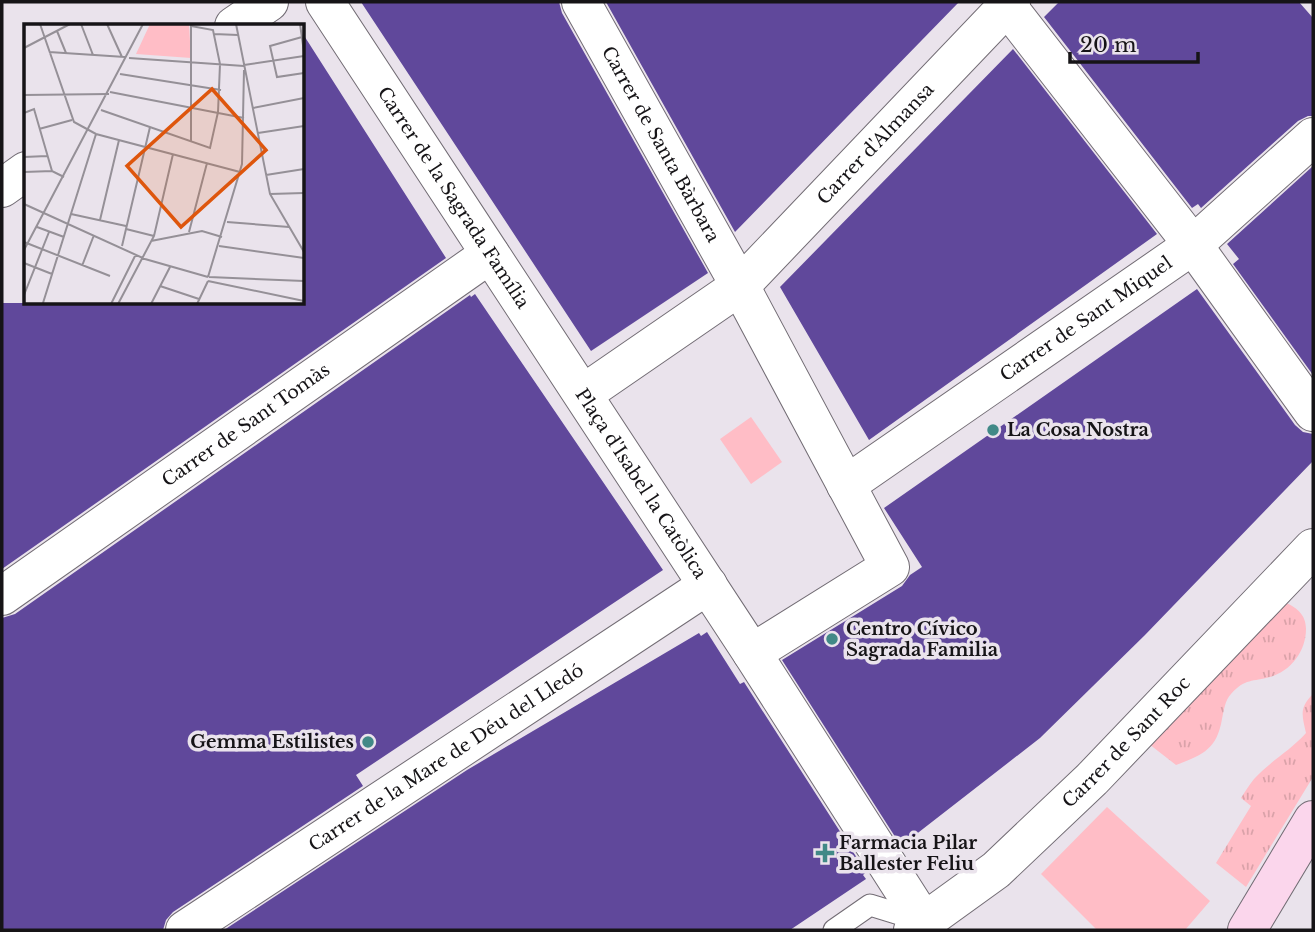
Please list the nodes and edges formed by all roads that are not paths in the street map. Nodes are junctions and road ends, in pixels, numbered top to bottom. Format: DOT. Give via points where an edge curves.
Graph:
graph roads {
  1 [pos="270,2"];
  2 [pos="325,2"];
  3 [pos="581,2"];
  4 [pos="1007,3"];
  5 [pos="237,24"];
  6 [pos="1313,137"];
  7 [pos="24,172"];
  8 [pos="2,188"];
  9 [pos="1193,246"];
  10 [pos="490,254"];
  11 [pos="740,286"];
  12 [pos="583,394"];
  13 [pos="1313,412"];
  14 [pos="846,485"];
  15 [pos="1313,548"];
  16 [pos="708,585"];
  17 [pos="2,596"];
  18 [pos="752,653"];
  19 [pos="1313,820"];
  20 [pos="918,926"];
  21 [pos="185,930"];
  22 [pos="834,930"];
  23 [pos="1247,930"];
  1 -- 5 [label="street"];
  2 -- 10 [label="street, Carrer de la Sagrada Família"];
  3 -- 11 [label="street, Carrer de Santa Bàrbara"];
  4 -- 9 [label="street"];
  4 -- 11 [label="street, Carrer d'Almansa"];
  6 -- 9 [label="street, Carrer de Sant Miquel"];
  7 -- 8 [label="street"];
  9 -- 13 [label="street"];
  9 -- 14 [label="street, Carrer de Sant Miquel"];
  10 -- 12 [label="street, Carrer de la Sagrada Família"];
  10 -- 17 [label="street, Carrer de Sant Tomàs"];
  11 -- 12 [label="street, Plaça d'Isabel la Catòlica"];
  11 -- 14 [label="street"];
  12 -- 16 [label="street, Plaça d'Isabel la Catòlica"];
  14 -- 18 [label="street" via="890,567"];
  15 -- 20 [label="street, Carrer de Sant Roc" via="1092,779 996,870"];
  16 -- 18 [label="street, Plaça d'Isabel la Catòlica"];
  16 -- 21 [label="street, Carrer de la Mare de Déu del Lledó"];
  18 -- 20 [label="street, Plaça d'Isabel la Catòlica"];
  19 -- 23 [label="main road"];
  20 -- 22 [label="lane" via="870,905"];
}
